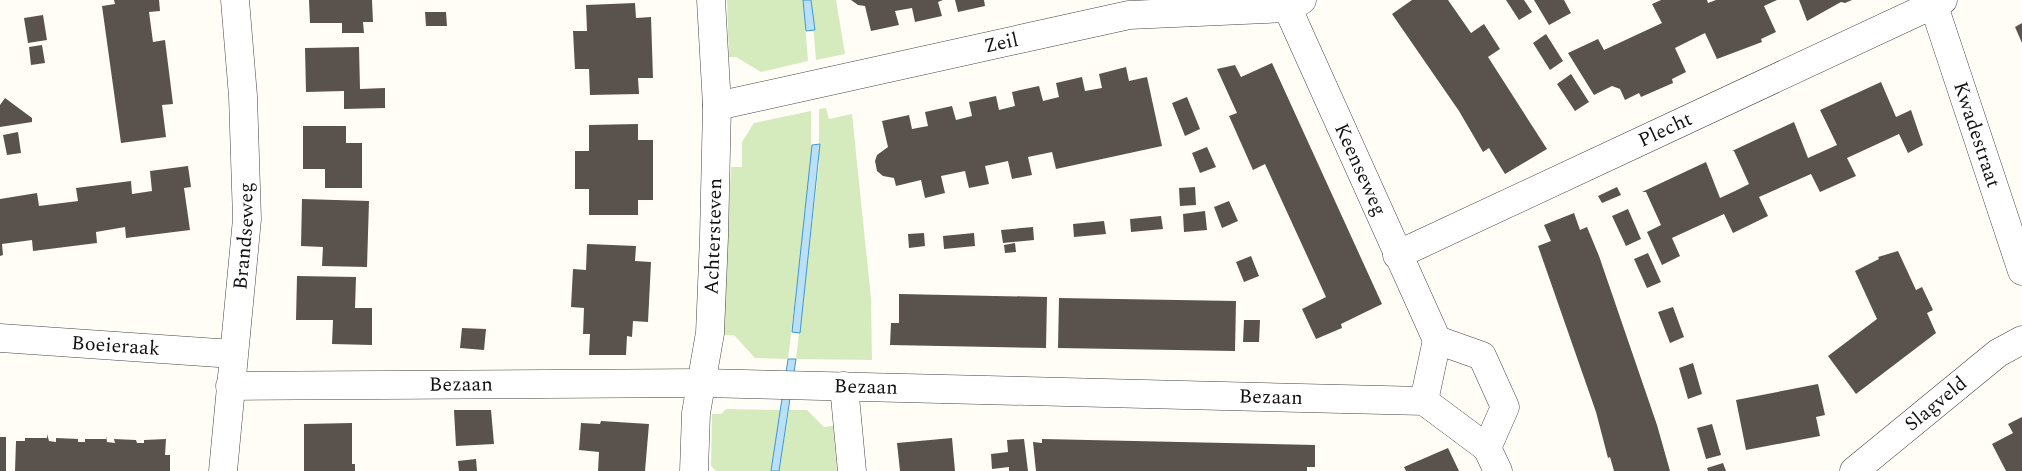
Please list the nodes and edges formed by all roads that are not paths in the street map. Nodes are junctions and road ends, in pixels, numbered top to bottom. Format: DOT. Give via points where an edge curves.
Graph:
graph roads {
  1 [pos="235,0"];
  2 [pos="711,0"];
  3 [pos="1936,1"];
  4 [pos="1291,3"];
  5 [pos="717,106"];
  6 [pos="1397,255"];
  7 [pos="2022,271"];
  8 [pos="0,338"];
  9 [pos="1436,340"];
  10 [pos="2022,340"];
  11 [pos="233,354"];
  12 [pos="702,383"];
  13 [pos="230,386"];
  14 [pos="844,386"];
  15 [pos="1424,401"];
  16 [pos="1492,460"];
  17 [pos="222,471"];
  18 [pos="694,471"];
  19 [pos="852,471"];
  20 [pos="1854,471"];
  1 -- 11 [label="street, Brandseweg" via="243,96 247,219"];
  2 -- 5 [label="street, Achtersteven"];
  3 -- 6 [label="street, Plecht"];
  3 -- 7 [label="street, Kwadestraat"];
  4 -- 5 [label="street, Zeil" via="1129,15"];
  4 -- 6 [label="street, Keenseweg"];
  5 -- 12 [label="street, Achtersteven" via="710,333"];
  6 -- 9 [label="street, Keenseweg"];
  8 -- 11 [label="street, Boeieraak"];
  9 -- 15 [label="street"];
  9 -- 16 [label="street" via="1482,356 1505,407"];
  10 -- 20 [label="street, Slagveld" via="1998,353"];
  11 -- 13 [label="street, Brandseweg"];
  12 -- 13 [label="street, Bezaan"];
  12 -- 14 [label="street, Bezaan"];
  12 -- 18 [label="street, Achtersteven" via="696,413"];
  13 -- 17 [label="street, Brandseweg"];
  14 -- 15 [label="street, Bezaan"];
  14 -- 19 [label="street"];
  15 -- 16 [label="street"];
}
